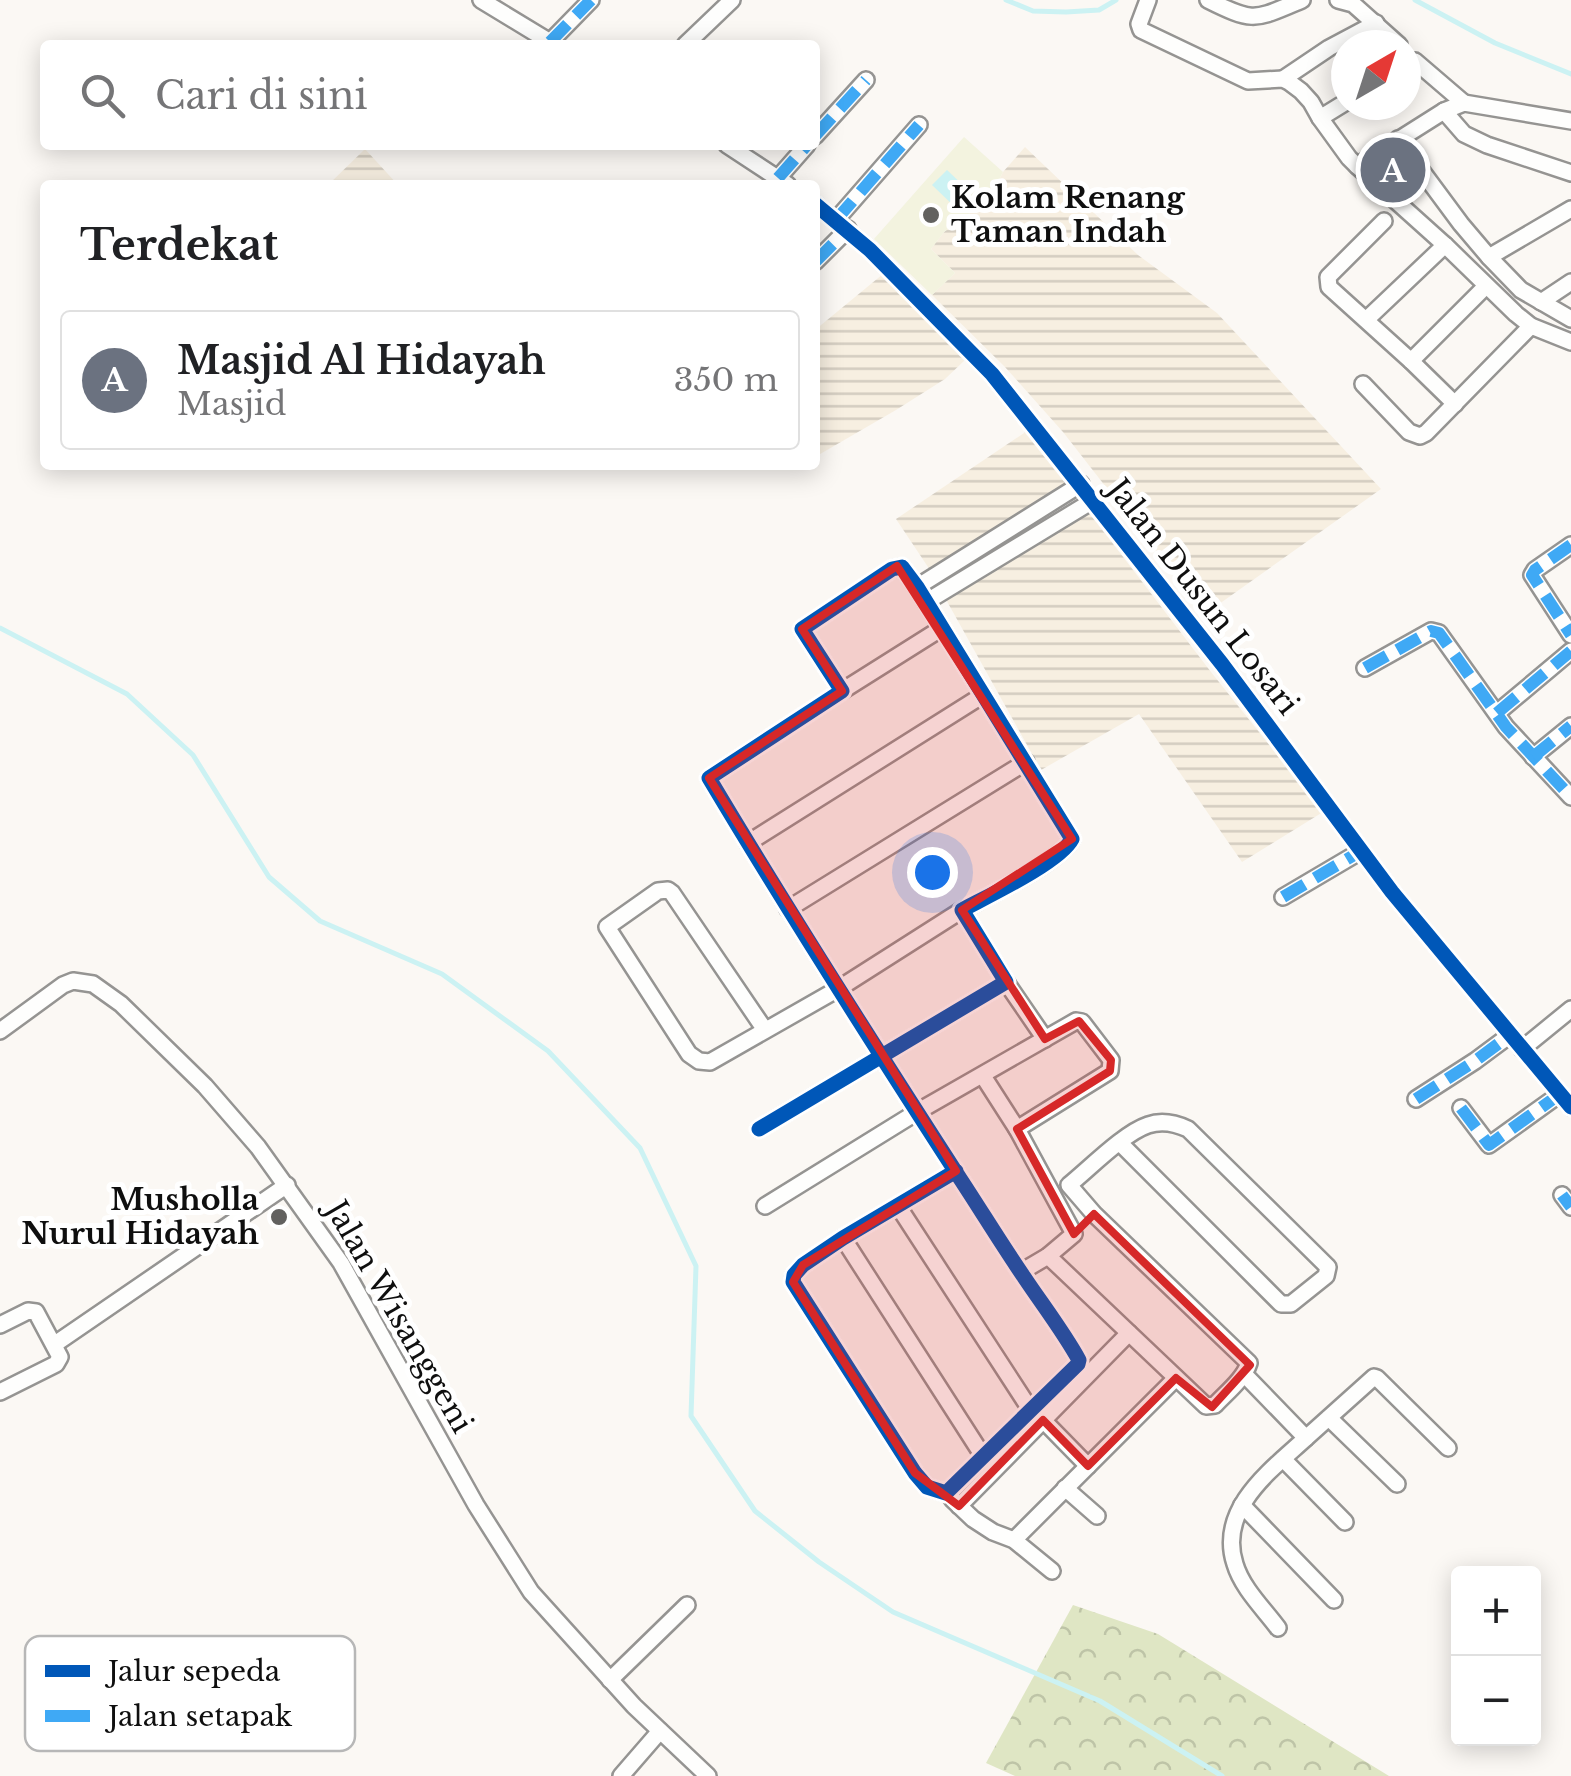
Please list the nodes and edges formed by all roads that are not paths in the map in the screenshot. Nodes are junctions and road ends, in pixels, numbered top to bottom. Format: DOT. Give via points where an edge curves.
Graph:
graph roads {
  1 [pos="481,0"];
  2 [pos="591,0"];
  3 [pos="732,0"];
  4 [pos="1128,0"];
  5 [pos="1208,0"];
  6 [pos="1302,0"];
  7 [pos="1348,1"];
  8 [pos="1146,4"];
  9 [pos="1376,23"];
  10 [pos="1383,30"];
  11 [pos="546,40"];
  12 [pos="556,40"];
  13 [pos="689,40"];
  14 [pos="1421,70"];
  15 [pos="866,80"];
  16 [pos="1284,80"];
  17 [pos="1464,104"];
  18 [pos="1331,111"];
  19 [pos="1444,111"];
  20 [pos="1320,118"];
  21 [pos="1571,121"];
  22 [pos="920,125"];
  23 [pos="820,131"];
  24 [pos="1398,139"];
  25 [pos="736,150"];
  26 [pos="804,150"];
  27 [pos="1357,166"];
  28 [pos="1571,173"];
  29 [pos="781,180"];
  30 [pos="784,180"];
  31 [pos="820,208"];
  32 [pos="1571,209"];
  33 [pos="1384,222"];
  34 [pos="842,224"];
  35 [pos="1445,244"];
  36 [pos="820,255"];
  37 [pos="1489,257"];
  38 [pos="1571,282"];
  39 [pos="1486,286"];
  40 [pos="1541,302"];
  41 [pos="1571,319"];
  42 [pos="1367,320"];
  43 [pos="1532,326"];
  44 [pos="1571,342"];
  45 [pos="1411,360"];
  46 [pos="1363,384"];
  47 [pos="1455,404"];
  48 [pos="1082,484"];
  49 [pos="1094,500"];
  50 [pos="1571,546"];
  51 [pos="922,594"];
  52 [pos="942,628"];
  53 [pos="1571,635"];
  54 [pos="1571,651"];
  55 [pos="1366,668"];
  56 [pos="842,691"];
  57 [pos="983,695"];
  58 [pos="1497,713"];
  59 [pos="1571,726"];
  60 [pos="1533,757"];
  61 [pos="1026,762"];
  62 [pos="1569,792"];
  63 [pos="748,844"];
  64 [pos="1361,850"];
  65 [pos="1283,896"];
  66 [pos="788,909"];
  67 [pos="962,910"];
  68 [pos="1006,982"];
  69 [pos="838,989"];
  70 [pos="1570,1011"];
  71 [pos="0,1030"];
  72 [pos="765,1030"];
  73 [pos="1510,1035"];
  74 [pos="1045,1040"];
  75 [pos="1522,1049"];
  76 [pos="880,1055"];
  77 [pos="983,1076"];
  78 [pos="1416,1098"];
  79 [pos="1566,1101"];
  80 [pos="1460,1108"];
  81 [pos="917,1112"];
  82 [pos="759,1129"];
  83 [pos="1017,1129"];
  84 [pos="1120,1144"];
  85 [pos="956,1171"];
  86 [pos="287,1185"];
  87 [pos="1069,1185"];
  88 [pos="1054,1195"];
  89 [pos="765,1206"];
  90 [pos="898,1206"];
  91 [pos="1094,1214"];
  92 [pos="1074,1234"];
  93 [pos="843,1238"];
  94 [pos="1048,1256"];
  95 [pos="1021,1272"];
  96 [pos="0,1325"];
  97 [pos="1129,1333"];
  98 [pos="55,1344"];
  99 [pos="1244,1374"];
  100 [pos="1176,1378"];
  101 [pos="0,1392"];
  102 [pos="1036,1415"];
  103 [pos="1328,1418"];
  104 [pos="1306,1438"];
  105 [pos="1448,1448"];
  106 [pos="984,1456"];
  107 [pos="1283,1459"];
  108 [pos="1088,1466"];
  109 [pos="1396,1484"];
  110 [pos="1065,1488"];
  111 [pos="946,1493"];
  112 [pos="1242,1505"];
  113 [pos="959,1506"];
  114 [pos="1097,1516"];
  115 [pos="1344,1522"];
  116 [pos="1014,1540"];
  117 [pos="1052,1571"];
  118 [pos="1334,1600"];
  119 [pos="687,1605"];
  120 [pos="1278,1628"];
  121 [pos="610,1680"];
  122 [pos="660,1731"];
  123 [pos="620,1776"];
  124 [pos="708,1776"];
  1 -- 11 [label="street"];
  2 -- 12 [label="street"];
  3 -- 13 [label="street"];
  4 -- 8 [label="street"];
  5 -- 6 [label="street" via="1257,18"];
  7 -- 9 [label="street"];
  8 -- 16 [label="street" via="1139,24 1148,35 1248,82"];
  9 -- 10 [label="street"];
  9 -- 16 [label="street"];
  14 -- 17 [label="street"];
  15 -- 23 [label="street"];
  16 -- 20 [label="street"];
  17 -- 19 [label="street"];
  17 -- 21 [label="street"];
  18 -- 20 [label="street"];
  19 -- 24 [label="street"];
  19 -- 28 [label="street" via="1464,134"];
  20 -- 27 [label="street"];
  22 -- 34 [label="street"];
  24 -- 27 [label="street"];
  24 -- 37 [label="street"];
  25 -- 29 [label="street"];
  26 -- 30 [label="street"];
  27 -- 35 [label="street"];
  31 -- 34 [label="street, Jalan Dusun Losari"];
  32 -- 37 [label="street"];
  33 -- 42 [label="street" via="1327,281"];
  34 -- 36 [label="street"];
  34 -- 48 [label="street, Jalan Dusun Losari" via="992,374"];
  35 -- 39 [label="street"];
  35 -- 42 [label="street"];
  37 -- 40 [label="street"];
  38 -- 40 [label="street"];
  39 -- 43 [label="street"];
  39 -- 45 [label="street"];
  40 -- 41 [label="street"];
  42 -- 45 [label="street"];
  43 -- 44 [label="street"];
  43 -- 47 [label="street"];
  45 -- 47 [label="street"];
  46 -- 47 [label="street" via="1415,436"];
  48 -- 49 [label="street, Jalan Dusun Losari"];
  48 -- 51 [label="street"];
  49 -- 51 [label="street"];
  49 -- 64 [label="street, Jalan Dusun Losari"];
  50 -- 53 [label="street" via="1532,575"];
  51 -- 52 [label="street"];
  51 -- 56 [label="street" via="898,566 802,629"];
  52 -- 56 [label="street"];
  52 -- 57 [label="street"];
  54 -- 58 [label="street"];
  55 -- 58 [label="street" via="1435,631"];
  56 -- 63 [label="street" via="709,778"];
  57 -- 61 [label="street"];
  57 -- 63 [label="street"];
  58 -- 60 [label="street"];
  59 -- 60 [label="street"];
  60 -- 62 [label="street"];
  61 -- 66 [label="street"];
  61 -- 67 [label="street" via="1070,843"];
  63 -- 66 [label="street"];
  64 -- 65 [label="street"];
  64 -- 73 [label="street, Jalan Dusun Losari"];
  66 -- 69 [label="street"];
  67 -- 68 [label="street"];
  67 -- 69 [label="street"];
  68 -- 74 [label="street"];
  68 -- 76 [label="street"];
  69 -- 72 [label="street"];
  69 -- 76 [label="street"];
  70 -- 75 [label="street"];
  71 -- 86 [label="street, Jalan Wisanggeni" via="73,981 93,984 205,1086"];
  72 -- 72 [label="street" via="668,890 607,927 694,1058 710,1062"];
  73 -- 75 [label="street, Jalan Dusun Losari"];
  73 -- 78 [label="street"];
  74 -- 77 [label="street"];
  74 -- 83 [label="street" via="1082,1022 1112,1068"];
  75 -- 79 [label="street, Jalan Dusun Losari"];
  76 -- 81 [label="street"];
  76 -- 82 [label="street"];
  77 -- 81 [label="street"];
  77 -- 83 [label="street"];
  79 -- 80 [label="street" via="1489,1145"];
  81 -- 85 [label="street"];
  81 -- 89 [label="street"];
  83 -- 88 [label="street"];
  84 -- 84 [label="street" via="1282,1304 1326,1276 1328,1268 1188,1130 1160,1122"];
  84 -- 87 [label="street"];
  85 -- 90 [label="street"];
  85 -- 95 [label="street"];
  86 -- 98 [label="street"];
  86 -- 121 [label="street, Jalan Wisanggeni" via="340,1264 502,1549"];
  87 -- 88 [label="street"];
  87 -- 91 [label="street"];
  88 -- 92 [label="street"];
  90 -- 93 [label="street"];
  90 -- 102 [label="street"];
  91 -- 92 [label="street"];
  91 -- 99 [label="street" via="1250,1363"];
  92 -- 94 [label="street"];
  93 -- 106 [label="street"];
  93 -- 111 [label="street" via="803,1265 793,1282 915,1473 927,1487"];
  94 -- 95 [label="street"];
  94 -- 97 [label="street"];
  95 -- 102 [label="street" via="1079,1360"];
  96 -- 98 [label="street" via="36,1312"];
  97 -- 100 [label="street"];
  97 -- 102 [label="street"];
  98 -- 101 [label="street" via="56,1364"];
  99 -- 100 [label="street" via="1212,1407"];
  99 -- 104 [label="street"];
  100 -- 108 [label="street"];
  102 -- 106 [label="street"];
  102 -- 108 [label="street"];
  102 -- 113 [label="street"];
  103 -- 104 [label="street"];
  103 -- 105 [label="street" via="1374,1377"];
  103 -- 109 [label="street"];
  104 -- 107 [label="street"];
  106 -- 111 [label="street"];
  107 -- 112 [label="street"];
  107 -- 115 [label="street"];
  108 -- 110 [label="street"];
  110 -- 114 [label="street"];
  110 -- 116 [label="street"];
  111 -- 113 [label="street"];
  112 -- 118 [label="street"];
  112 -- 120 [label="street" via="1232,1535 1234,1564"];
  113 -- 116 [label="street"];
  116 -- 117 [label="street"];
  119 -- 121 [label="street"];
  121 -- 122 [label="street, Jalan Wisanggeni"];
  122 -- 123 [label="street"];
  122 -- 124 [label="street, Jalan Wisanggeni"];
}
